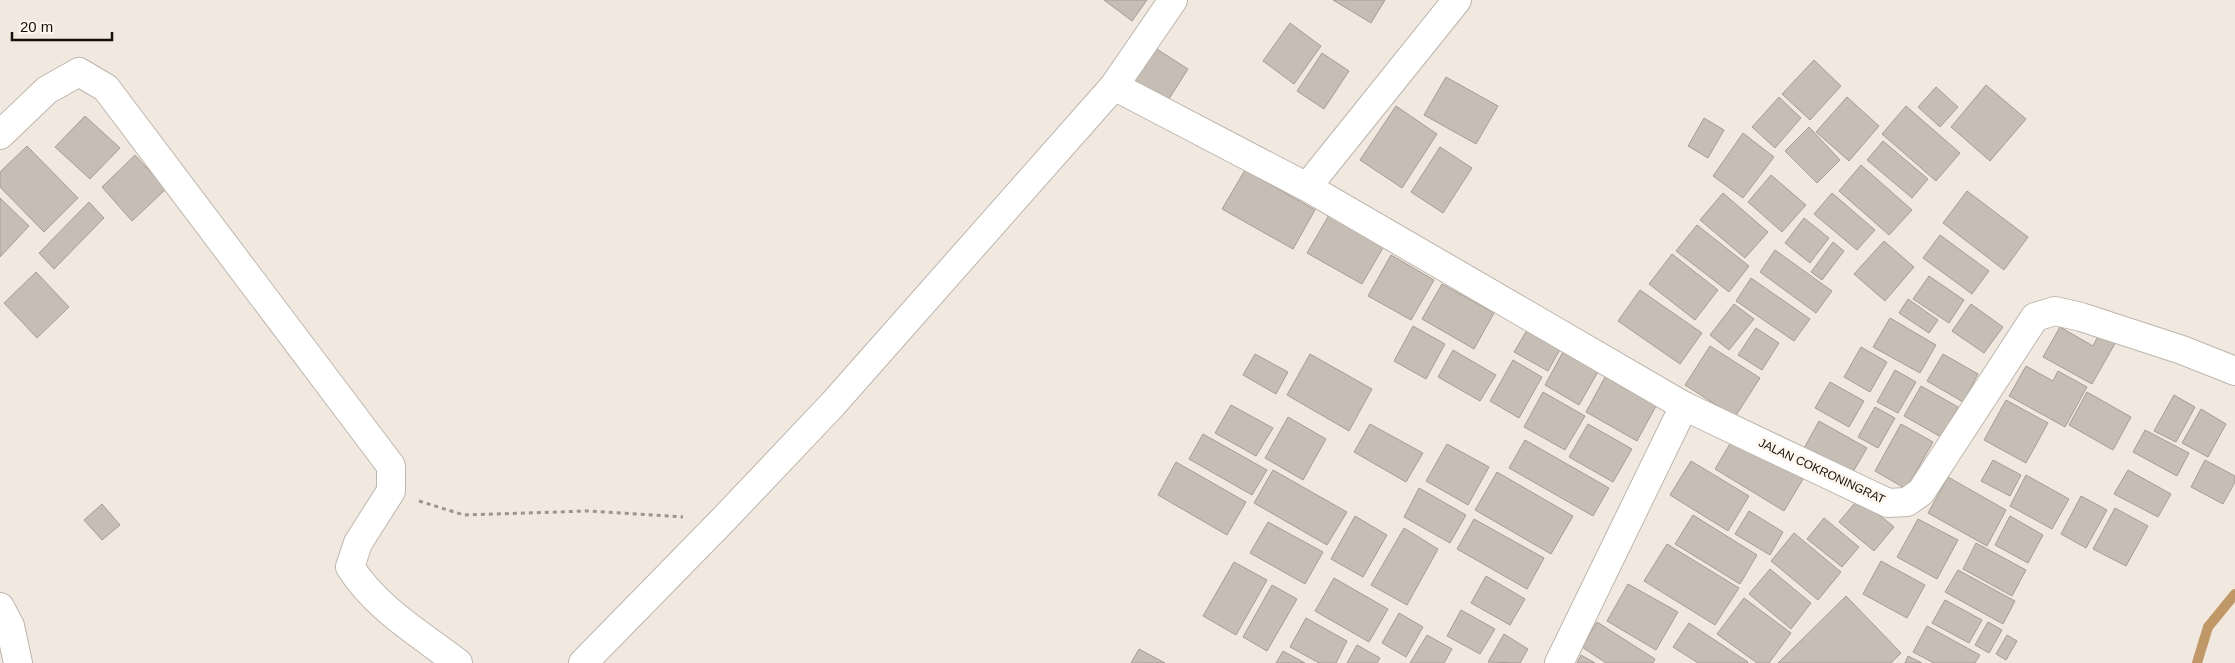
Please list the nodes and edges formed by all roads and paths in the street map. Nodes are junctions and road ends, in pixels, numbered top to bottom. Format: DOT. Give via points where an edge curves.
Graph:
graph roads {
  1 [pos="1174,0"];
  2 [pos="1458,0"];
  3 [pos="1114,86"];
  4 [pos="0,135"];
  5 [pos="1307,188"];
  6 [pos="2235,371"];
  7 [pos="1684,406"];
  8 [pos="391,490"];
  9 [pos="723,520"];
  10 [pos="0,607"];
  11 [pos="18,663"];
  12 [pos="458,663"];
  13 [pos="583,663"];
  14 [pos="1559,663"];
  1 -- 3 [label="street"];
  2 -- 5 [label="street"];
  3 -- 5 [label="street, JALAN COKRONINGRAT"];
  3 -- 9 [label="street" via="833,404"];
  4 -- 8 [label="street" via="47,90 78,72 106,88 391,466"];
  5 -- 7 [label="street, JALAN COKRONINGRAT"];
  6 -- 7 [label="street, JALAN COKRONINGRAT" via="2081,316 2055,311 2035,317 1921,492 1906,502 1888,503"];
  7 -- 14 [label="street"];
  8 -- 9 [label="path" via="464,515 588,511"];
  8 -- 12 [label="street" via="358,543 350,567 377,602"];
  9 -- 13 [label="street"];
  10 -- 11 [label="street" via="10,626"];
}
